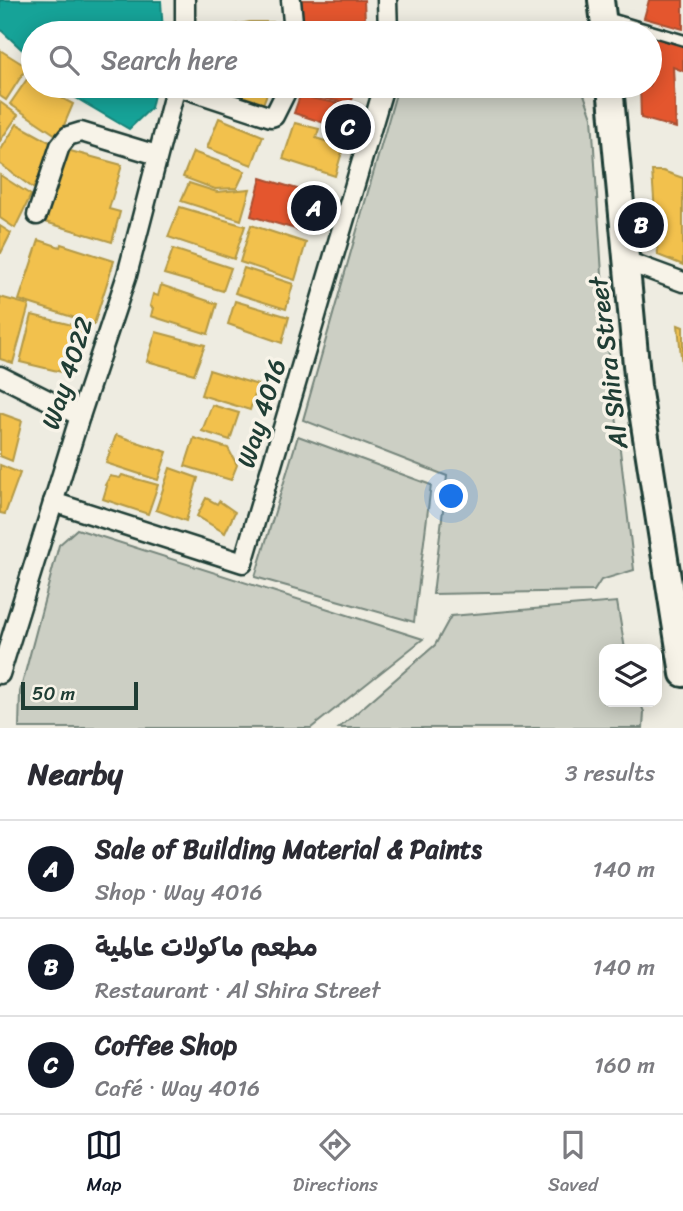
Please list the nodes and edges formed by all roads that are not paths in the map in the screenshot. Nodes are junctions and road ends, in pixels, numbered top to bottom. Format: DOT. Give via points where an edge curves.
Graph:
graph roads {
  1 [pos="185,0"];
  2 [pos="291,0"];
  3 [pos="387,0"];
  4 [pos="185,21"];
  5 [pos="294,21"];
  6 [pos="388,21"];
  7 [pos="662,34"];
  8 [pos="683,40"];
  9 [pos="174,98"];
  10 [pos="213,98"];
  11 [pos="283,98"];
  12 [pos="380,98"];
  13 [pos="611,98"];
  14 [pos="157,155"];
  15 [pos="37,215"];
  16 [pos="626,261"];
  17 [pos="683,282"];
  18 [pos="0,376"];
  19 [pos="80,416"];
  20 [pos="53,502"];
  21 [pos="675,566"];
  22 [pos="0,674"];
  23 [pos="683,674"];
  1 -- 4 [label="street"];
  2 -- 5 [label="street"];
  3 -- 6 [label="street"];
  7 -- 8 [label="lane"];
  9 -- 14 [label="street, Way 4022"];
  10 -- 11 [label="street" via="271,117"];
  12 -- 20 [label="street, Way 4016" via="243,563"];
  13 -- 16 [label="street, Al Shira Street"];
  14 -- 15 [label="street" via="81,132 68,136 60,146"];
  14 -- 19 [label="street, Way 4022" via="127,275"];
  16 -- 17 [label="street"];
  16 -- 21 [label="street, Al Shira Street" via="638,386"];
  18 -- 19 [label="street"];
  19 -- 20 [label="street, Way 4022"];
  20 -- 22 [label="street, Way 4022"];
  21 -- 23 [label="street, Al Shira Street"];
}
